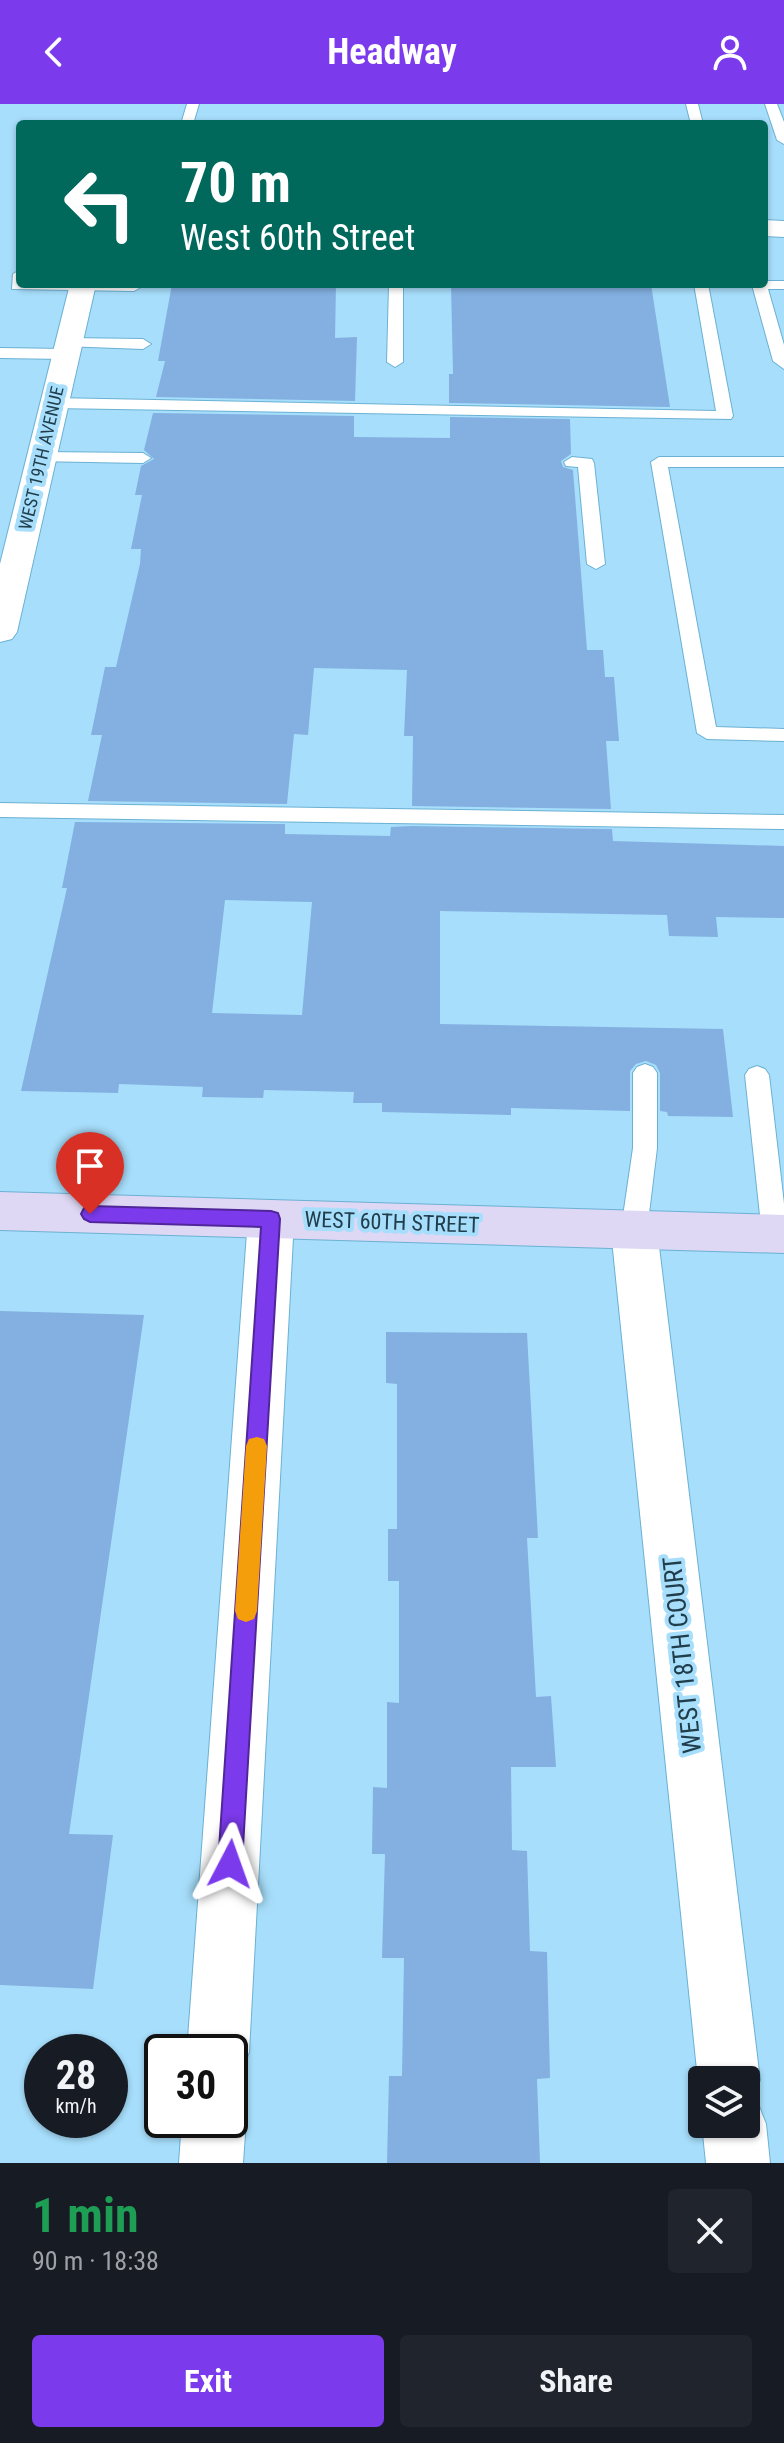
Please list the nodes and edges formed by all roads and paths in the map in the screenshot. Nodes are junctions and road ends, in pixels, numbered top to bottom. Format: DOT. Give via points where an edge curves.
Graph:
graph roads {
  1 [pos="771,104"];
  2 [pos="784,140"];
  3 [pos="82,288"];
  4 [pos="396,288"];
  5 [pos="702,288"];
  6 [pos="760,288"];
  7 [pos="143,344"];
  8 [pos="67,348"];
  9 [pos="0,353"];
  10 [pos="395,362"];
  11 [pos="784,364"];
  12 [pos="53,403"];
  13 [pos="40,457"];
  14 [pos="143,458"];
  15 [pos="572,462"];
  16 [pos="784,462"];
  17 [pos="596,564"];
  18 [pos="0,632"];
  19 [pos="784,735"];
  20 [pos="0,810"];
  21 [pos="784,822"];
  22 [pos="645,1073"];
  23 [pos="757,1075"];
  24 [pos="0,1211"];
  25 [pos="271,1219"];
  26 [pos="634,1230"];
  27 [pos="780,1234"];
  28 [pos="219,2034"];
  29 [pos="727,2066"];
  30 [pos="213,2138"];
  31 [pos="735,2138"];
  32 [pos="211,2163"];
  33 [pos="738,2163"];
  1 -- 2 [label="lane"];
  3 -- 8 [label="street, WEST 19TH AVENUE"];
  4 -- 10 [label="lane"];
  5 -- 12 [label="lane" via="725,416"];
  6 -- 11 [label="lane"];
  7 -- 8 [label="lane"];
  8 -- 9 [label="lane"];
  8 -- 12 [label="street, WEST 19TH AVENUE"];
  12 -- 13 [label="street, WEST 19TH AVENUE"];
  13 -- 14 [label="lane"];
  13 -- 18 [label="street, WEST 19TH AVENUE"];
  15 -- 17 [label="lane" via="586,463"];
  16 -- 19 [label="lane" via="659,462 707,733"];
  20 -- 21 [label="lane"];
  22 -- 26 [label="lane" via="645,1148"];
  23 -- 27 [label="lane"];
  24 -- 25 [label="street, WEST 60TH STREET"];
  25 -- 26 [label="street, WEST 60TH STREET"];
  25 -- 28 [label="street"];
  26 -- 27 [label="street, WEST 60TH STREET"];
  26 -- 29 [label="street, WEST 18TH COURT"];
  30 -- 32 [label="street"];
  31 -- 33 [label="street"];
}
